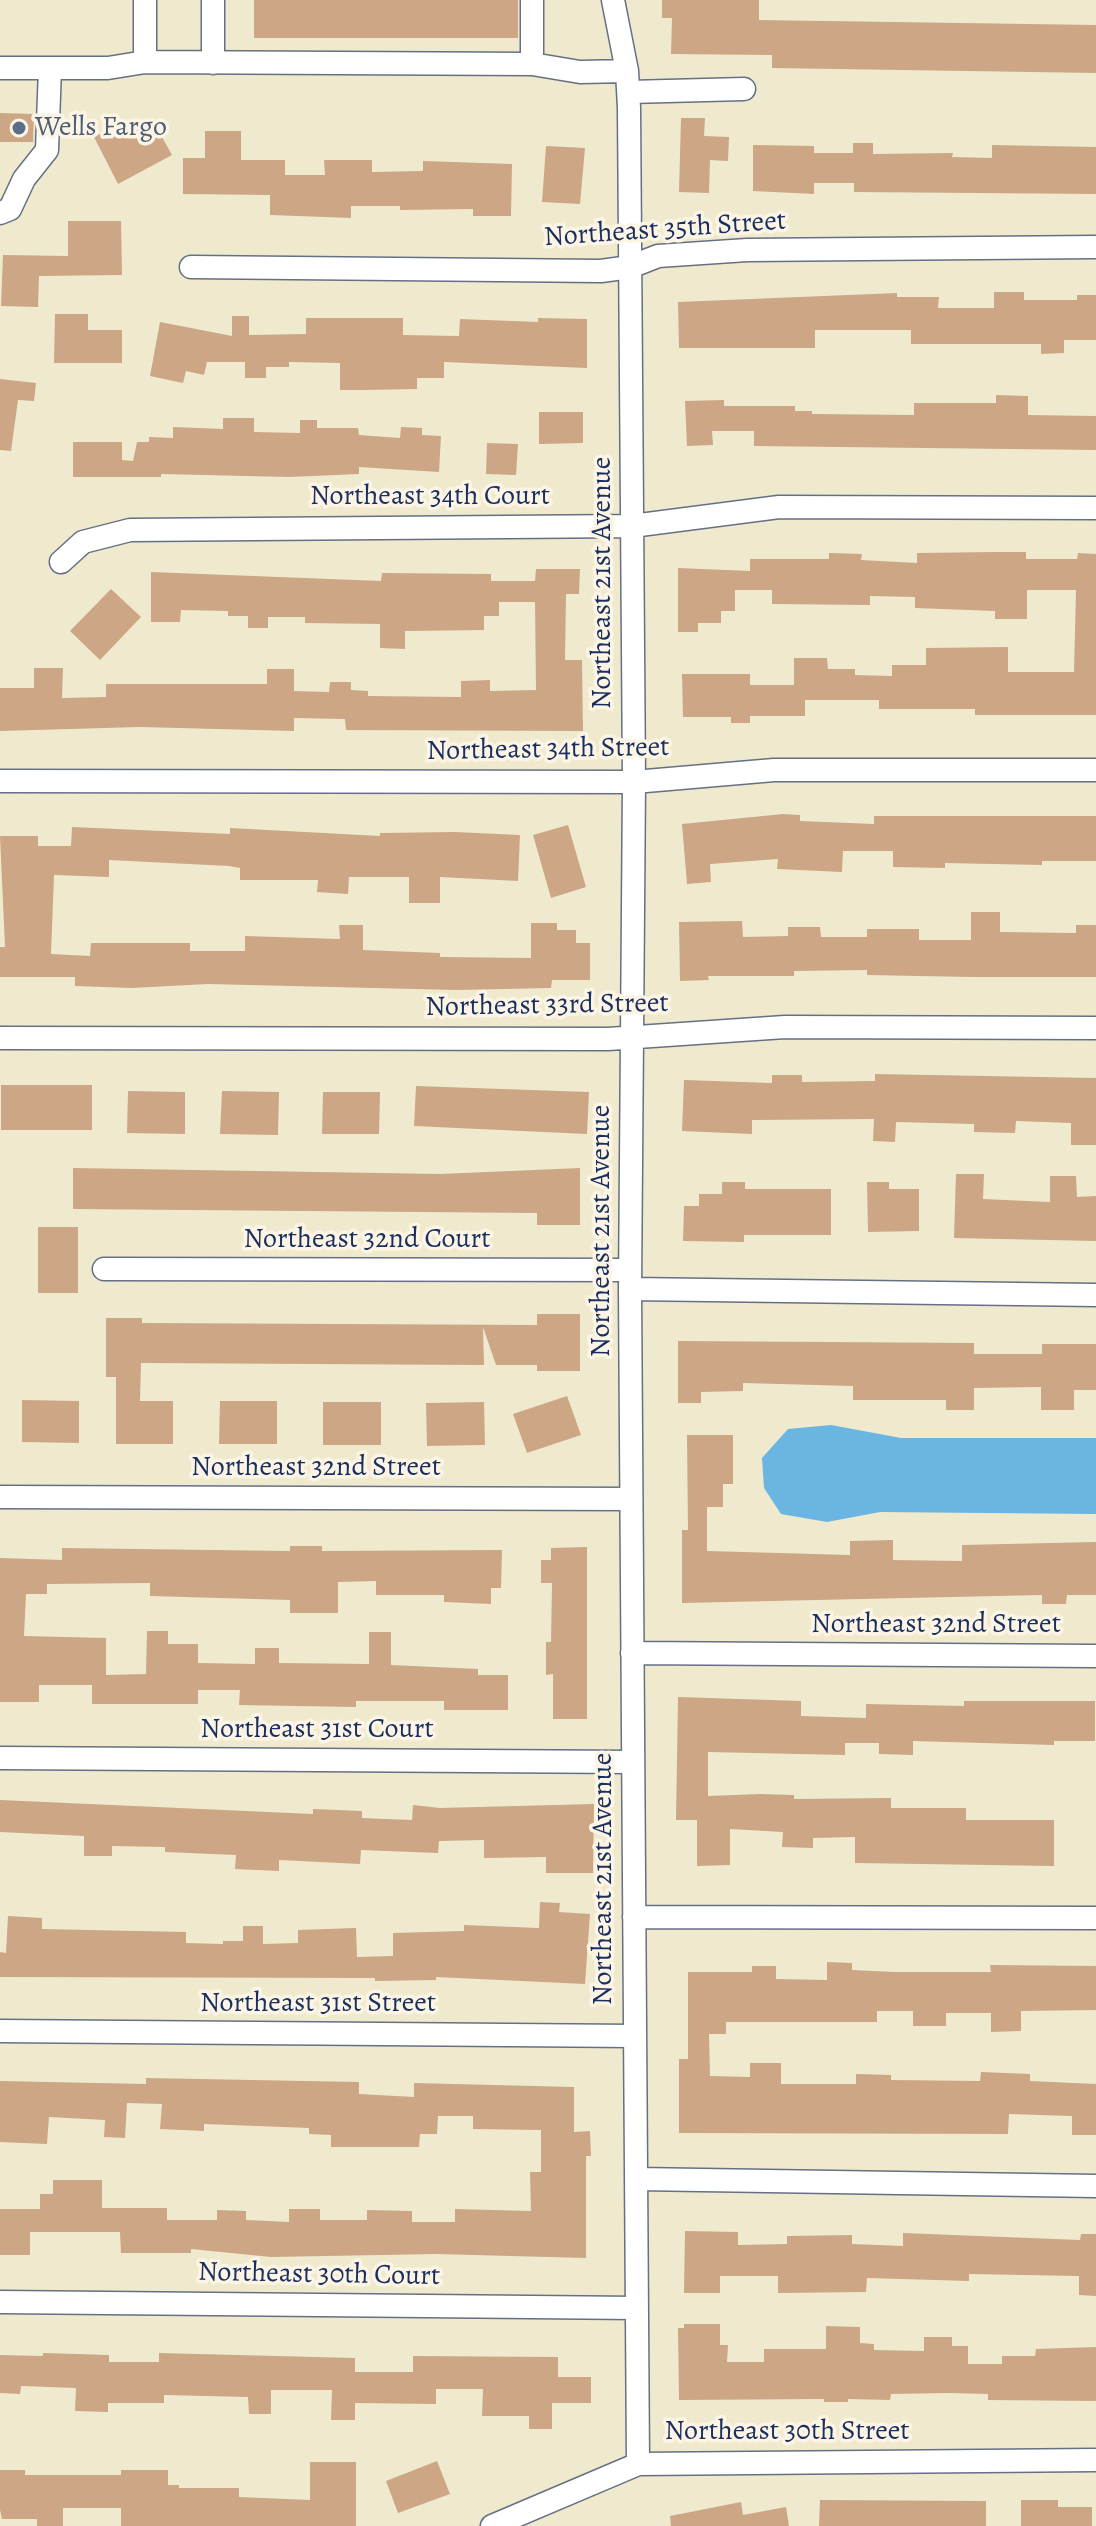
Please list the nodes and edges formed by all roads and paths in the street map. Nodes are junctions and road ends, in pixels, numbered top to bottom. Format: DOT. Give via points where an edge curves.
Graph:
graph roads {
  1 [pos="145,0"];
  2 [pos="213,0"];
  3 [pos="532,0"];
  4 [pos="613,0"];
  5 [pos="145,62"];
  6 [pos="213,63"];
  7 [pos="532,64"];
  8 [pos="0,68"];
  9 [pos="50,68"];
  10 [pos="628,82"];
  11 [pos="744,89"];
  12 [pos="0,213"];
  13 [pos="1096,247"];
  14 [pos="191,267"];
  15 [pos="630,267"];
  16 [pos="1096,508"];
  17 [pos="632,526"];
  18 [pos="61,562"];
  19 [pos="1096,770"];
  20 [pos="0,781"];
  21 [pos="634,782"];
  22 [pos="1096,1028"];
  23 [pos="634,1036"];
  24 [pos="0,1038"];
  25 [pos="104,1269"];
  26 [pos="630,1279"];
  27 [pos="1096,1295"];
  28 [pos="0,1497"];
  29 [pos="631,1499"];
  30 [pos="632,1653"];
  31 [pos="1096,1656"];
  32 [pos="0,1758"];
  33 [pos="633,1762"];
  34 [pos="634,1917"];
  35 [pos="1096,1918"];
  36 [pos="0,2031"];
  37 [pos="635,2036"];
  38 [pos="636,2179"];
  39 [pos="1096,2186"];
  40 [pos="0,2302"];
  41 [pos="637,2308"];
  42 [pos="1096,2460"];
  43 [pos="638,2464"];
  44 [pos="492,2526"];
  1 -- 5 [label="street"];
  2 -- 6 [label="street"];
  3 -- 7 [label="street"];
  4 -- 10 [label="street, Northeast 21st Avenue"];
  5 -- 6 [label="street"];
  5 -- 9 [label="street"];
  6 -- 7 [label="street"];
  7 -- 10 [label="street"];
  8 -- 9 [label="street"];
  9 -- 12 [label="street" via="47,150 24,179 10,209"];
  10 -- 11 [label="street"];
  10 -- 15 [label="street, Northeast 21st Avenue"];
  13 -- 15 [label="street, Northeast 35th Street" via="747,250 658,256"];
  14 -- 15 [label="street, Northeast 35th Street"];
  15 -- 17 [label="street, Northeast 21st Avenue"];
  16 -- 17 [label="street, Northeast 34th Court" via="779,507"];
  17 -- 18 [label="street, Northeast 34th Court" via="130,530 83,542"];
  17 -- 21 [label="street, Northeast 21st Avenue"];
  19 -- 21 [label="street, Northeast 34th Street" via="774,770"];
  20 -- 21 [label="street, Northeast 34th Street"];
  21 -- 23 [label="street, Northeast 21st Avenue"];
  22 -- 23 [label="street, Northeast 33rd Street" via="785,1027"];
  23 -- 24 [label="street, Northeast 33rd Street"];
  23 -- 26 [label="street, Northeast 21st Avenue"];
  25 -- 26 [label="street, Northeast 32nd Court"];
  26 -- 27 [label="street, Northeast 32nd Court"];
  26 -- 29 [label="street, Northeast 21st Avenue"];
  28 -- 29 [label="street, Northeast 32nd Street"];
  29 -- 30 [label="street, Northeast 21st Avenue"];
  30 -- 31 [label="street, Northeast 32nd Street"];
  30 -- 33 [label="street, Northeast 21st Avenue"];
  32 -- 33 [label="street, Northeast 31st Court"];
  33 -- 34 [label="street, Northeast 21st Avenue"];
  34 -- 35 [label="street"];
  34 -- 37 [label="street, Northeast 21st Avenue"];
  36 -- 37 [label="street, Northeast 31st Street"];
  37 -- 38 [label="street, Northeast 21st Avenue"];
  38 -- 39 [label="street"];
  38 -- 41 [label="street, Northeast 21st Avenue"];
  40 -- 41 [label="street, Northeast 30th Court"];
  41 -- 43 [label="street, Northeast 21st Avenue"];
  42 -- 43 [label="street, Northeast 30th Street"];
  43 -- 44 [label="street, Northeast 30th Street"];
}
